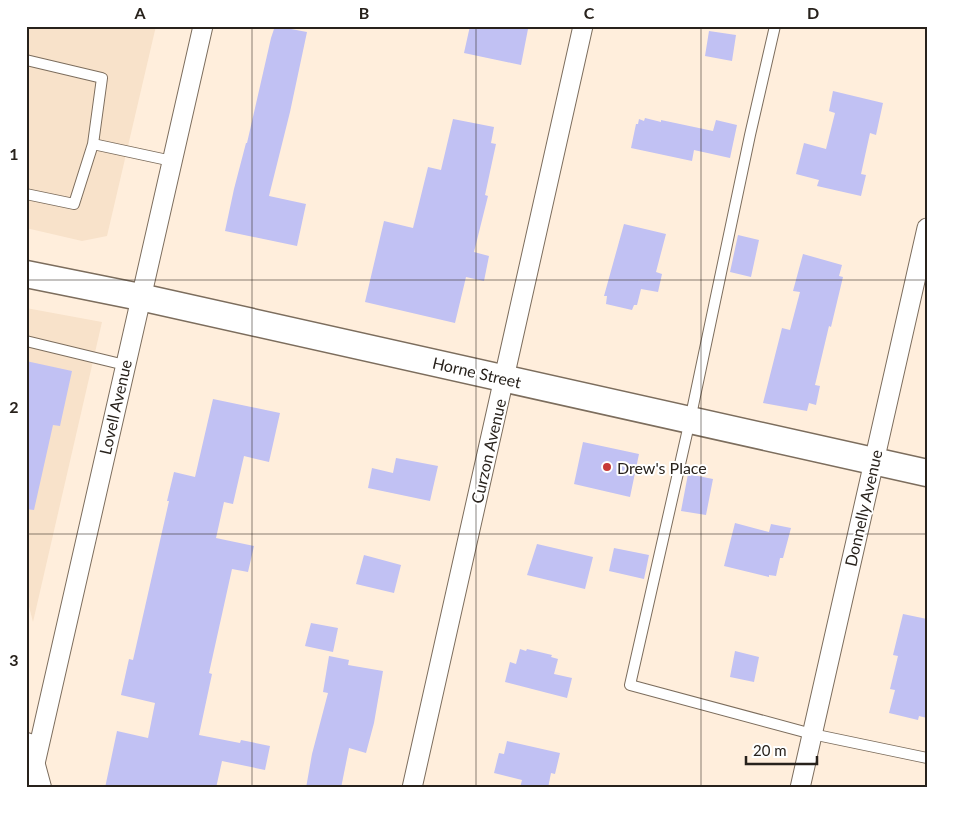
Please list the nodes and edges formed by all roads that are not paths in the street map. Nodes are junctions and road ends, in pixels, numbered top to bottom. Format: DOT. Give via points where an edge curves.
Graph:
graph roads {
  1 [pos="203,26"];
  2 [pos="583,26"];
  3 [pos="775,26"];
  4 [pos="26,60"];
  5 [pos="93,144"];
  6 [pos="172,161"];
  7 [pos="26,194"];
  8 [pos="927,228"];
  9 [pos="26,274"];
  10 [pos="140,297"];
  11 [pos="26,341"];
  12 [pos="125,366"];
  13 [pos="504,378"];
  14 [pos="690,420"];
  15 [pos="874,462"];
  16 [pos="927,473"];
  17 [pos="812,734"];
  18 [pos="26,747"];
  19 [pos="927,758"];
  20 [pos="33,783"];
  21 [pos="412,788"];
  22 [pos="800,788"];
  1 -- 6 [label="street, Lovell Avenue"];
  2 -- 13 [label="street, Curzon Avenue"];
  3 -- 14 [label="lane"];
  4 -- 5 [label="lane" via="102,78"];
  5 -- 6 [label="lane"];
  5 -- 7 [label="lane" via="74,204"];
  6 -- 10 [label="street, Lovell Avenue"];
  8 -- 15 [label="street, Donnelly Avenue"];
  9 -- 10 [label="street, Horne Street"];
  10 -- 12 [label="street, Lovell Avenue"];
  10 -- 13 [label="street, Horne Street"];
  11 -- 12 [label="lane"];
  12 -- 20 [label="street, Lovell Avenue"];
  13 -- 14 [label="street, Horne Street"];
  13 -- 21 [label="street, Curzon Avenue"];
  14 -- 15 [label="street, Horne Street"];
  14 -- 17 [label="lane" via="630,686"];
  15 -- 16 [label="street, Horne Street"];
  15 -- 17 [label="street, Donnelly Avenue"];
  17 -- 19 [label="lane"];
  17 -- 22 [label="street, Donnelly Avenue"];
  18 -- 20 [label="main road"];
}
